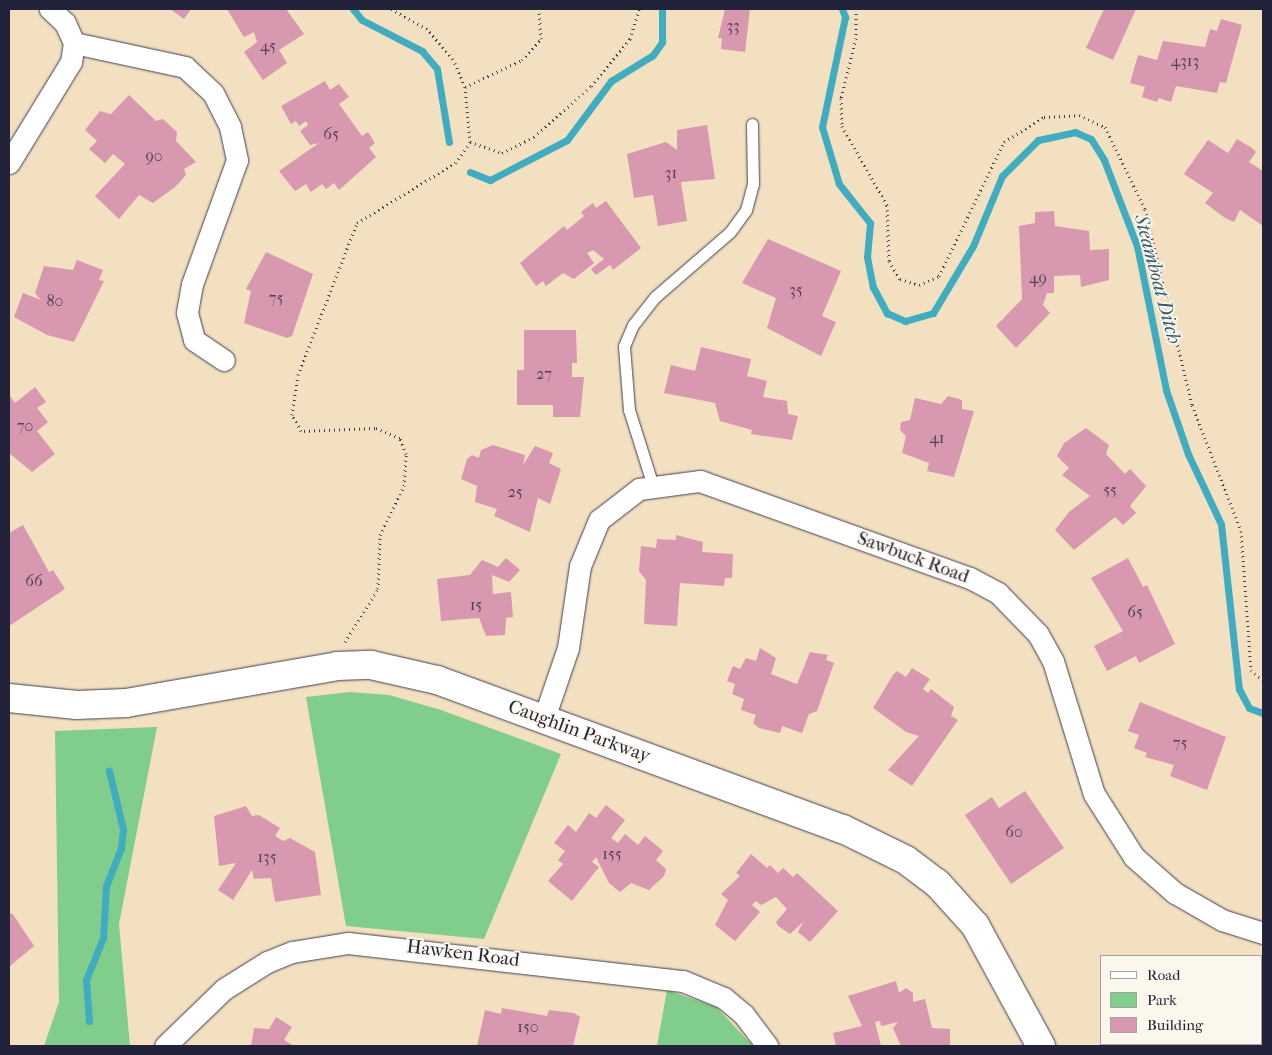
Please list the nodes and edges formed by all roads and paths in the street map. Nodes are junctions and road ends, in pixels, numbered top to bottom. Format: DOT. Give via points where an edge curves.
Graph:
graph roads {
  1 [pos="50,9"];
  2 [pos="391,9"];
  3 [pos="539,9"];
  4 [pos="640,9"];
  5 [pos="856,9"];
  6 [pos="74,43"];
  7 [pos="465,87"];
  8 [pos="752,124"];
  9 [pos="470,142"];
  10 [pos="9,163"];
  11 [pos="224,360"];
  12 [pos="652,486"];
  13 [pos="336,666"];
  14 [pos="1263,680"];
  15 [pos="9,698"];
  16 [pos="544,718"];
  17 [pos="1263,933"];
  18 [pos="165,1046"];
  19 [pos="767,1046"];
  20 [pos="1041,1046"];
  1 -- 6 [label="street" via="65,23"];
  2 -- 7 [label="path" via="427,29 453,59"];
  3 -- 7 [label="path" via="541,40 522,60"];
  4 -- 9 [label="path" via="630,39 591,86 534,137 502,153"];
  5 -- 14 [label="path" via="856,38 841,98 842,126 887,205 888,261 900,279 920,285 939,276 1004,142 1044,117 1079,115 1105,127 1145,209 1192,405 1241,531 1251,670"];
  6 -- 10 [label="street" via="71,62"];
  6 -- 11 [label="street" via="184,67 213,93 230,127 237,160 192,284 186,313 194,340"];
  7 -- 9 [label="path"];
  8 -- 12 [label="lane" via="753,184 746,210 730,232 655,297 633,325 624,346 629,410"];
  9 -- 13 [label="path" via="455,163 357,223 298,375 292,415 301,432 375,428 400,438 406,454 404,486 380,535 378,589 344,643"];
  12 -- 16 [label="street, Sawbuck Road" via="612,506 589,536 580,566 568,648"];
  12 -- 17 [label="street, Sawbuck Road" via="700,481 970,578 998,593 1038,634 1053,661 1094,794 1134,857 1175,893 1222,920"];
  13 -- 15 [label="street, Caughlin Parkway" via="126,703 77,705"];
  13 -- 16 [label="street, Caughlin Parkway" via="405,670"];
  16 -- 20 [label="street, Caughlin Parkway" via="843,830 906,860 936,882 975,925"];
  18 -- 19 [label="street, Hawken Road" via="224,989 267,962 292,952 348,943 683,981 724,998 744,1015"];
}
